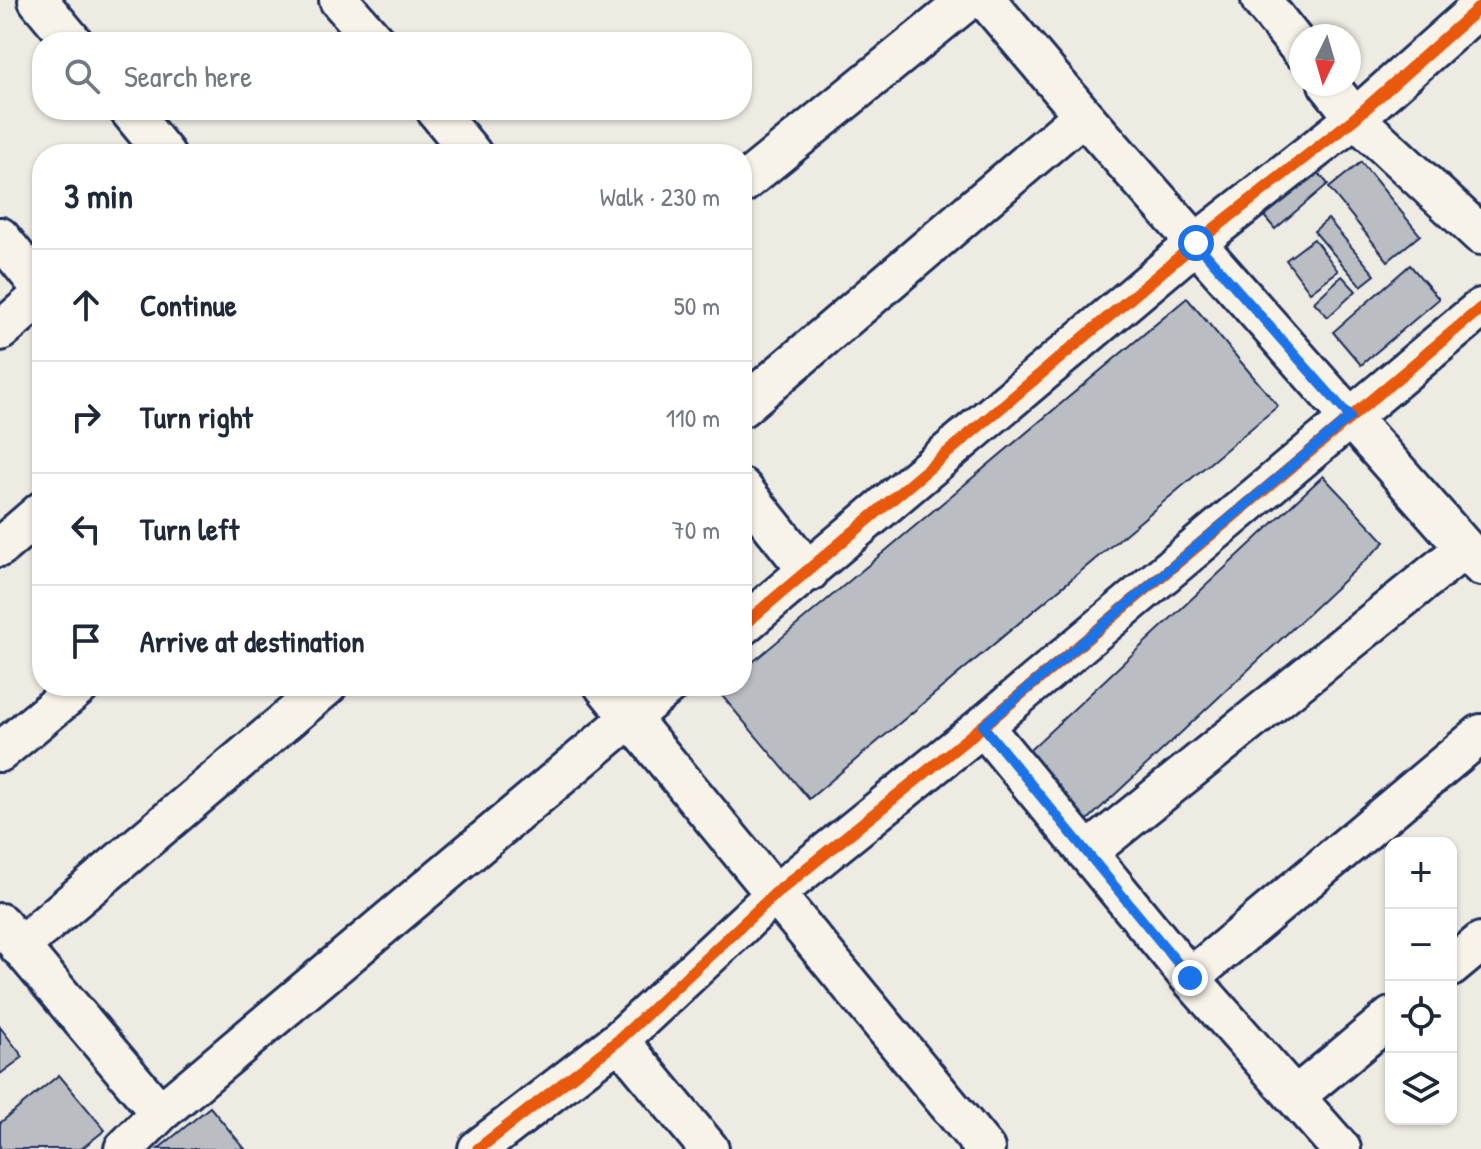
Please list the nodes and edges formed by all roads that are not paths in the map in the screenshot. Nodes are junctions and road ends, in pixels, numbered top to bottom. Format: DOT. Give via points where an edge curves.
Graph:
graph roads {
  1 [pos="38,0"];
  2 [pos="339,0"];
  3 [pos="968,0"];
  4 [pos="986,0"];
  5 [pos="1261,0"];
  6 [pos="1481,6"];
  7 [pos="65,32"];
  8 [pos="367,32"];
  9 [pos="1289,35"];
  10 [pos="1338,96"];
  11 [pos="1083,115"];
  12 [pos="1355,118"];
  13 [pos="137,120"];
  14 [pos="444,120"];
  15 [pos="157,144"];
  16 [pos="464,144"];
  17 [pos="752,176"];
  18 [pos="1481,235"];
  19 [pos="0,237"];
  20 [pos="1196,243"];
  21 [pos="32,277"];
  22 [pos="32,304"];
  23 [pos="1481,308"];
  24 [pos="0,331"];
  25 [pos="752,398"];
  26 [pos="1350,417"];
  27 [pos="752,501"];
  28 [pos="32,520"];
  29 [pos="0,547"];
  30 [pos="1473,557"];
  31 [pos="809,572"];
  32 [pos="752,618"];
  33 [pos="68,696"];
  34 [pos="314,696"];
  35 [pos="612,696"];
  36 [pos="655,696"];
  37 [pos="629,717"];
  38 [pos="983,726"];
  39 [pos="1481,734"];
  40 [pos="0,752"];
  41 [pos="1087,853"];
  42 [pos="775,894"];
  43 [pos="10,935"];
  44 [pos="1481,942"];
  45 [pos="1457,962"];
  46 [pos="1190,978"];
  47 [pos="1385,1022"];
  48 [pos="619,1040"];
  49 [pos="1296,1096"];
  50 [pos="160,1113"];
  51 [pos="124,1149"];
  52 [pos="478,1149"];
  53 [pos="709,1149"];
  54 [pos="985,1149"];
  55 [pos="1341,1149"];
  1 -- 7 [label="street"];
  2 -- 8 [label="street"];
  3 -- 17 [label="street"];
  4 -- 11 [label="street"];
  5 -- 9 [label="street"];
  6 -- 12 [label="street"];
  10 -- 12 [label="street"];
  11 -- 20 [label="street"];
  11 -- 25 [label="street"];
  12 -- 18 [label="street"];
  12 -- 20 [label="street"];
  13 -- 15 [label="street"];
  14 -- 16 [label="street"];
  19 -- 21 [label="street"];
  20 -- 26 [label="street"];
  20 -- 31 [label="street"];
  22 -- 24 [label="street"];
  23 -- 26 [label="street"];
  26 -- 30 [label="street"];
  26 -- 38 [label="street"];
  27 -- 31 [label="street"];
  28 -- 29 [label="street"];
  30 -- 41 [label="street"];
  31 -- 32 [label="street"];
  33 -- 40 [label="street"];
  34 -- 43 [label="street"];
  35 -- 37 [label="street"];
  36 -- 37 [label="street"];
  37 -- 42 [label="street"];
  37 -- 50 [label="street"];
  38 -- 41 [label="street"];
  38 -- 42 [label="street"];
  39 -- 46 [label="street"];
  41 -- 46 [label="street"];
  42 -- 48 [label="street"];
  42 -- 54 [label="street"];
  43 -- 50 [label="street"];
  44 -- 45 [label="street"];
  46 -- 49 [label="street"];
  47 -- 49 [label="street"];
  48 -- 52 [label="street"];
  48 -- 53 [label="street"];
  49 -- 55 [label="street"];
  50 -- 51 [label="street"];
}
